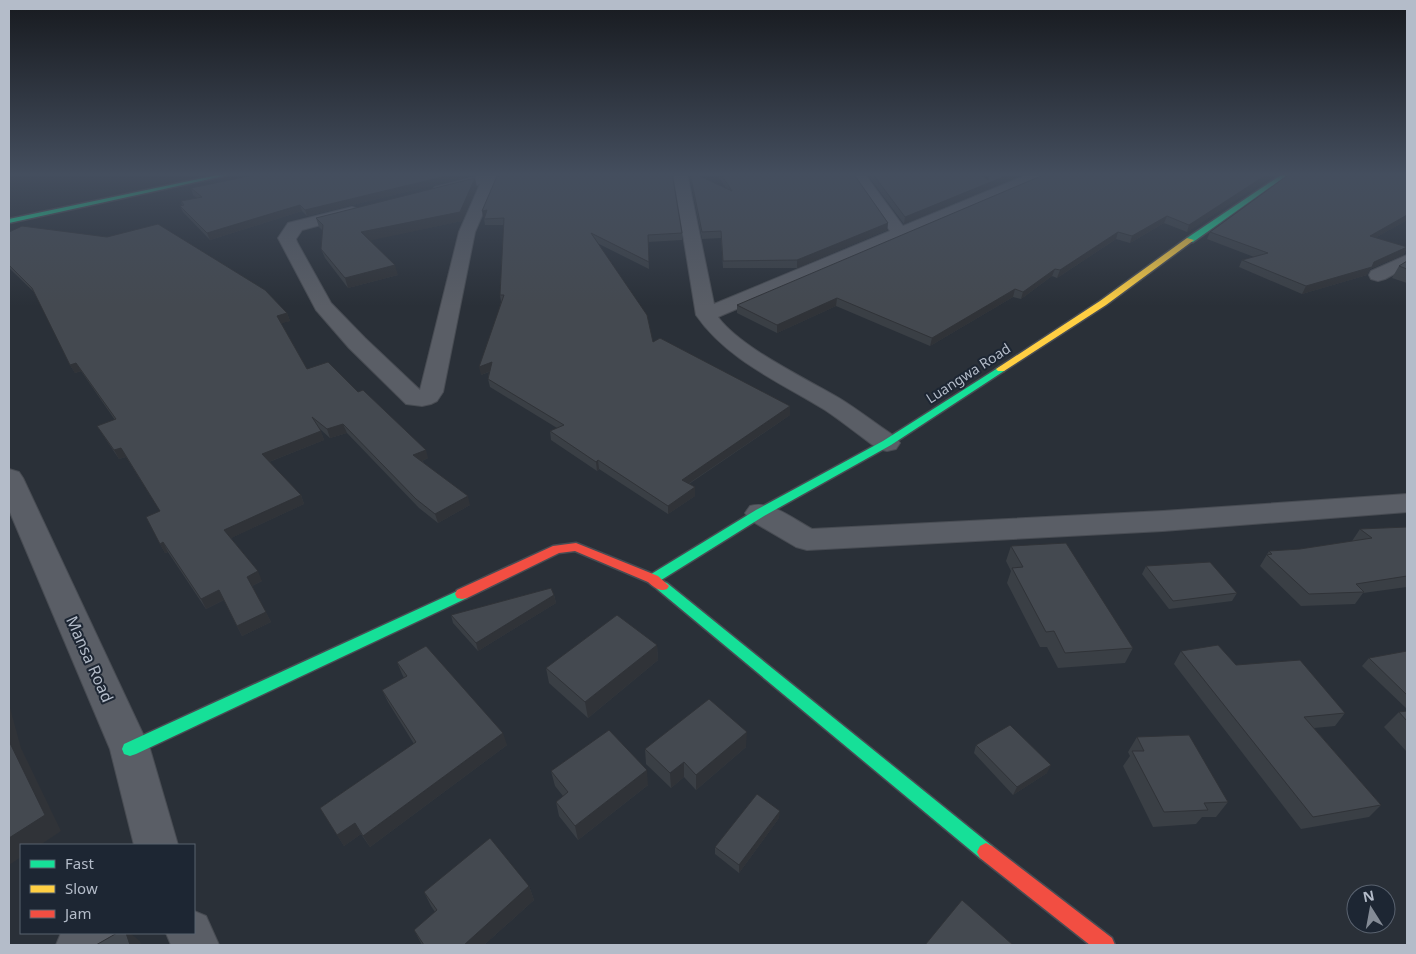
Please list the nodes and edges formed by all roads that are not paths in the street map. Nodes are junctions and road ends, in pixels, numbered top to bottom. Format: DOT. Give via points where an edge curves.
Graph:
graph roads {
  1 [pos="25,218"];
  2 [pos="331,218"];
  3 [pos="473,218"];
  4 [pos="688,218"];
  5 [pos="888,218"];
  6 [pos="939,218"];
  7 [pos="1221,218"];
  8 [pos="9,221"];
  9 [pos="900,234"];
  10 [pos="1407,260"];
  11 [pos="1378,275"];
  12 [pos="706,315"];
  13 [pos="887,443"];
  14 [pos="9,478"];
  15 [pos="1407,503"];
  16 [pos="760,513"];
  17 [pos="653,579"];
  18 [pos="130,749"];
  19 [pos="156,844"];
  20 [pos="96,934"];
  21 [pos="80,945"];
  22 [pos="1106,945"];
  1 -- 8 [label="street"];
  2 -- 3 [label="street" via="294,227 288,242 323,306 415,399 429,396 431,392 467,232"];
  4 -- 12 [label="street"];
  5 -- 9 [label="street"];
  6 -- 9 [label="street"];
  7 -- 13 [label="street, Luangwa Road" via="1104,303"];
  9 -- 12 [label="street"];
  10 -- 11 [label="street"];
  12 -- 13 [label="street" via="719,332 736,345"];
  13 -- 16 [label="street, Luangwa Road"];
  14 -- 18 [label="street, Mansa Road"];
  15 -- 16 [label="street" via="1163,521 807,540"];
  16 -- 17 [label="street, Luangwa Road"];
  17 -- 18 [label="street" via="576,547 557,550"];
  17 -- 22 [label="street" via="963,833"];
  18 -- 19 [label="street, Mansa Road"];
  20 -- 21 [label="street"];
}
